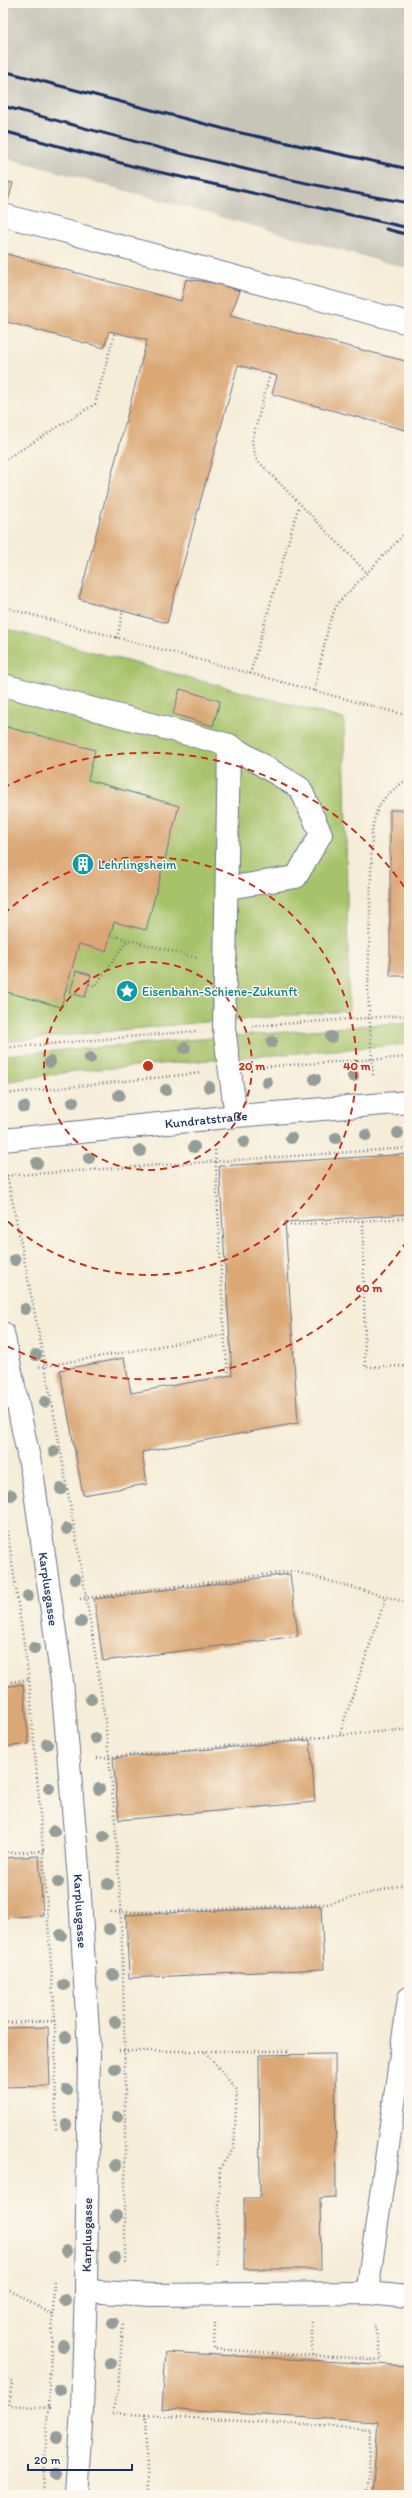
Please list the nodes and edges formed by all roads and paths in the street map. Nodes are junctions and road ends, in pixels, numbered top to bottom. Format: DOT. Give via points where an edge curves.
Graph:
graph roads {
  1 [pos="3,216"];
  2 [pos="409,323"];
  3 [pos="115,332"];
  4 [pos="270,374"];
  5 [pos="3,461"];
  6 [pos="300,504"];
  7 [pos="409,530"];
  8 [pos="367,573"];
  9 [pos="3,607"];
  10 [pos="123,611"];
  11 [pos="116,638"];
  12 [pos="250,674"];
  13 [pos="3,685"];
  14 [pos="314,691"];
  15 [pos="409,716"];
  16 [pos="229,745"];
  17 [pos="409,778"];
  18 [pos="226,888"];
  19 [pos="110,935"];
  20 [pos="128,940"];
  21 [pos="203,960"];
  22 [pos="89,984"];
  23 [pos="409,1102"];
  24 [pos="375,1104"];
  25 [pos="236,1116"];
  26 [pos="214,1118"];
  27 [pos="3,1140"];
  28 [pos="409,1148"];
  29 [pos="215,1159"];
  30 [pos="3,1176"];
  31 [pos="409,1218"];
  32 [pos="363,1221"];
  33 [pos="290,1225"];
  34 [pos="3,1333"];
  35 [pos="224,1335"];
  36 [pos="409,1366"];
  37 [pos="228,1372"];
  38 [pos="11,1373"];
  39 [pos="4,1507"];
  40 [pos="386,1597"];
  41 [pos="51,1603"];
  42 [pos="409,1603"];
  43 [pos="29,1679"];
  44 [pos="3,1683"];
  45 [pos="409,1729"];
  46 [pos="339,1736"];
  47 [pos="69,1760"];
  48 [pos="77,1850"];
  49 [pos="43,1851"];
  50 [pos="3,1853"];
  51 [pos="409,1884"];
  52 [pos="81,1912"];
  53 [pos="409,1998"];
  54 [pos="87,2020"];
  55 [pos="55,2021"];
  56 [pos="3,2023"];
  57 [pos="89,2050"];
  58 [pos="291,2051"];
  59 [pos="205,2052"];
  60 [pos="56,2139"];
  61 [pos="55,2271"];
  62 [pos="3,2286"];
  63 [pos="86,2291"];
  64 [pos="216,2293"];
  65 [pos="367,2293"];
  66 [pos="409,2297"];
  67 [pos="53,2315"];
  68 [pos="3,2379"];
  69 [pos="48,2408"];
  70 [pos="82,2410"];
  71 [pos="145,2415"];
  72 [pos="43,2495"];
  73 [pos="76,2495"];
  74 [pos="148,2495"];
  75 [pos="366,2495"];
  1 -- 2 [label="street"];
  3 -- 5 [label="path" via="95,404"];
  4 -- 6 [label="path" via="252,441 256,459"];
  6 -- 8 [label="path"];
  6 -- 12 [label="path"];
  7 -- 8 [label="path"];
  8 -- 14 [label="path" via="337,604 329,624"];
  9 -- 11 [label="path"];
  10 -- 11 [label="path"];
  11 -- 12 [label="path"];
  12 -- 14 [label="path"];
  13 -- 16 [label="street"];
  14 -- 15 [label="path"];
  16 -- 18 [label="street"];
  16 -- 18 [label="street" via="300,788 321,834 296,878"];
  17 -- 24 [label="path" via="387,795 376,810 372,831 368,993"];
  18 -- 25 [label="street" via="224,1028"];
  19 -- 20 [label="path"];
  20 -- 21 [label="path"];
  20 -- 22 [label="path" via="95,986"];
  23 -- 24 [label="street, Kundratstraße"];
  24 -- 25 [label="street, Kundratstraße"];
  25 -- 26 [label="street, Kundratstraße"];
  26 -- 27 [label="street, Kundratstraße"];
  26 -- 29 [label="path"];
  28 -- 29 [label="path"];
  29 -- 30 [label="path"];
  29 -- 35 [label="path"];
  31 -- 32 [label="path"];
  32 -- 33 [label="path"];
  32 -- 36 [label="path" via="365,1367"];
  34 -- 38 [label="street, Karplusgasse"];
  35 -- 37 [label="path"];
  35 -- 38 [label="path"];
  38 -- 41 [label="street, Karplusgasse" via="33,1478"];
  39 -- 43 [label="path"];
  40 -- 41 [label="path" via="293,1571"];
  40 -- 42 [label="path"];
  40 -- 46 [label="path"];
  41 -- 47 [label="street, Karplusgasse" via="62,1681"];
  43 -- 44 [label="path"];
  43 -- 49 [label="path"];
  45 -- 46 [label="path"];
  46 -- 47 [label="path"];
  47 -- 48 [label="street, Karplusgasse"];
  48 -- 49 [label="path"];
  48 -- 52 [label="street, Karplusgasse"];
  49 -- 50 [label="path"];
  49 -- 55 [label="path"];
  51 -- 52 [label="path" via="327,1904 155,1912"];
  52 -- 54 [label="street, Karplusgasse"];
  53 -- 65 [label="street"];
  54 -- 55 [label="path"];
  54 -- 57 [label="street, Karplusgasse"];
  55 -- 56 [label="path"];
  55 -- 60 [label="path"];
  57 -- 59 [label="path"];
  57 -- 63 [label="street, Karplusgasse"];
  58 -- 59 [label="path"];
  59 -- 64 [label="path" via="237,2090 234,2148 220,2168"];
  61 -- 67 [label="path"];
  62 -- 67 [label="path"];
  63 -- 64 [label="street" via="151,2295"];
  63 -- 70 [label="street, Karplusgasse"];
  64 -- 65 [label="street"];
  64 -- 65 [label="path" via="214,2349 382,2360"];
  65 -- 66 [label="street"];
  67 -- 69 [label="path"];
  68 -- 69 [label="path" via="12,2381 9,2405"];
  69 -- 70 [label="path"];
  69 -- 72 [label="path"];
  70 -- 71 [label="path"];
  70 -- 73 [label="street, Karplusgasse"];
  71 -- 74 [label="path"];
  71 -- 75 [label="path" via="371,2429"];
}
